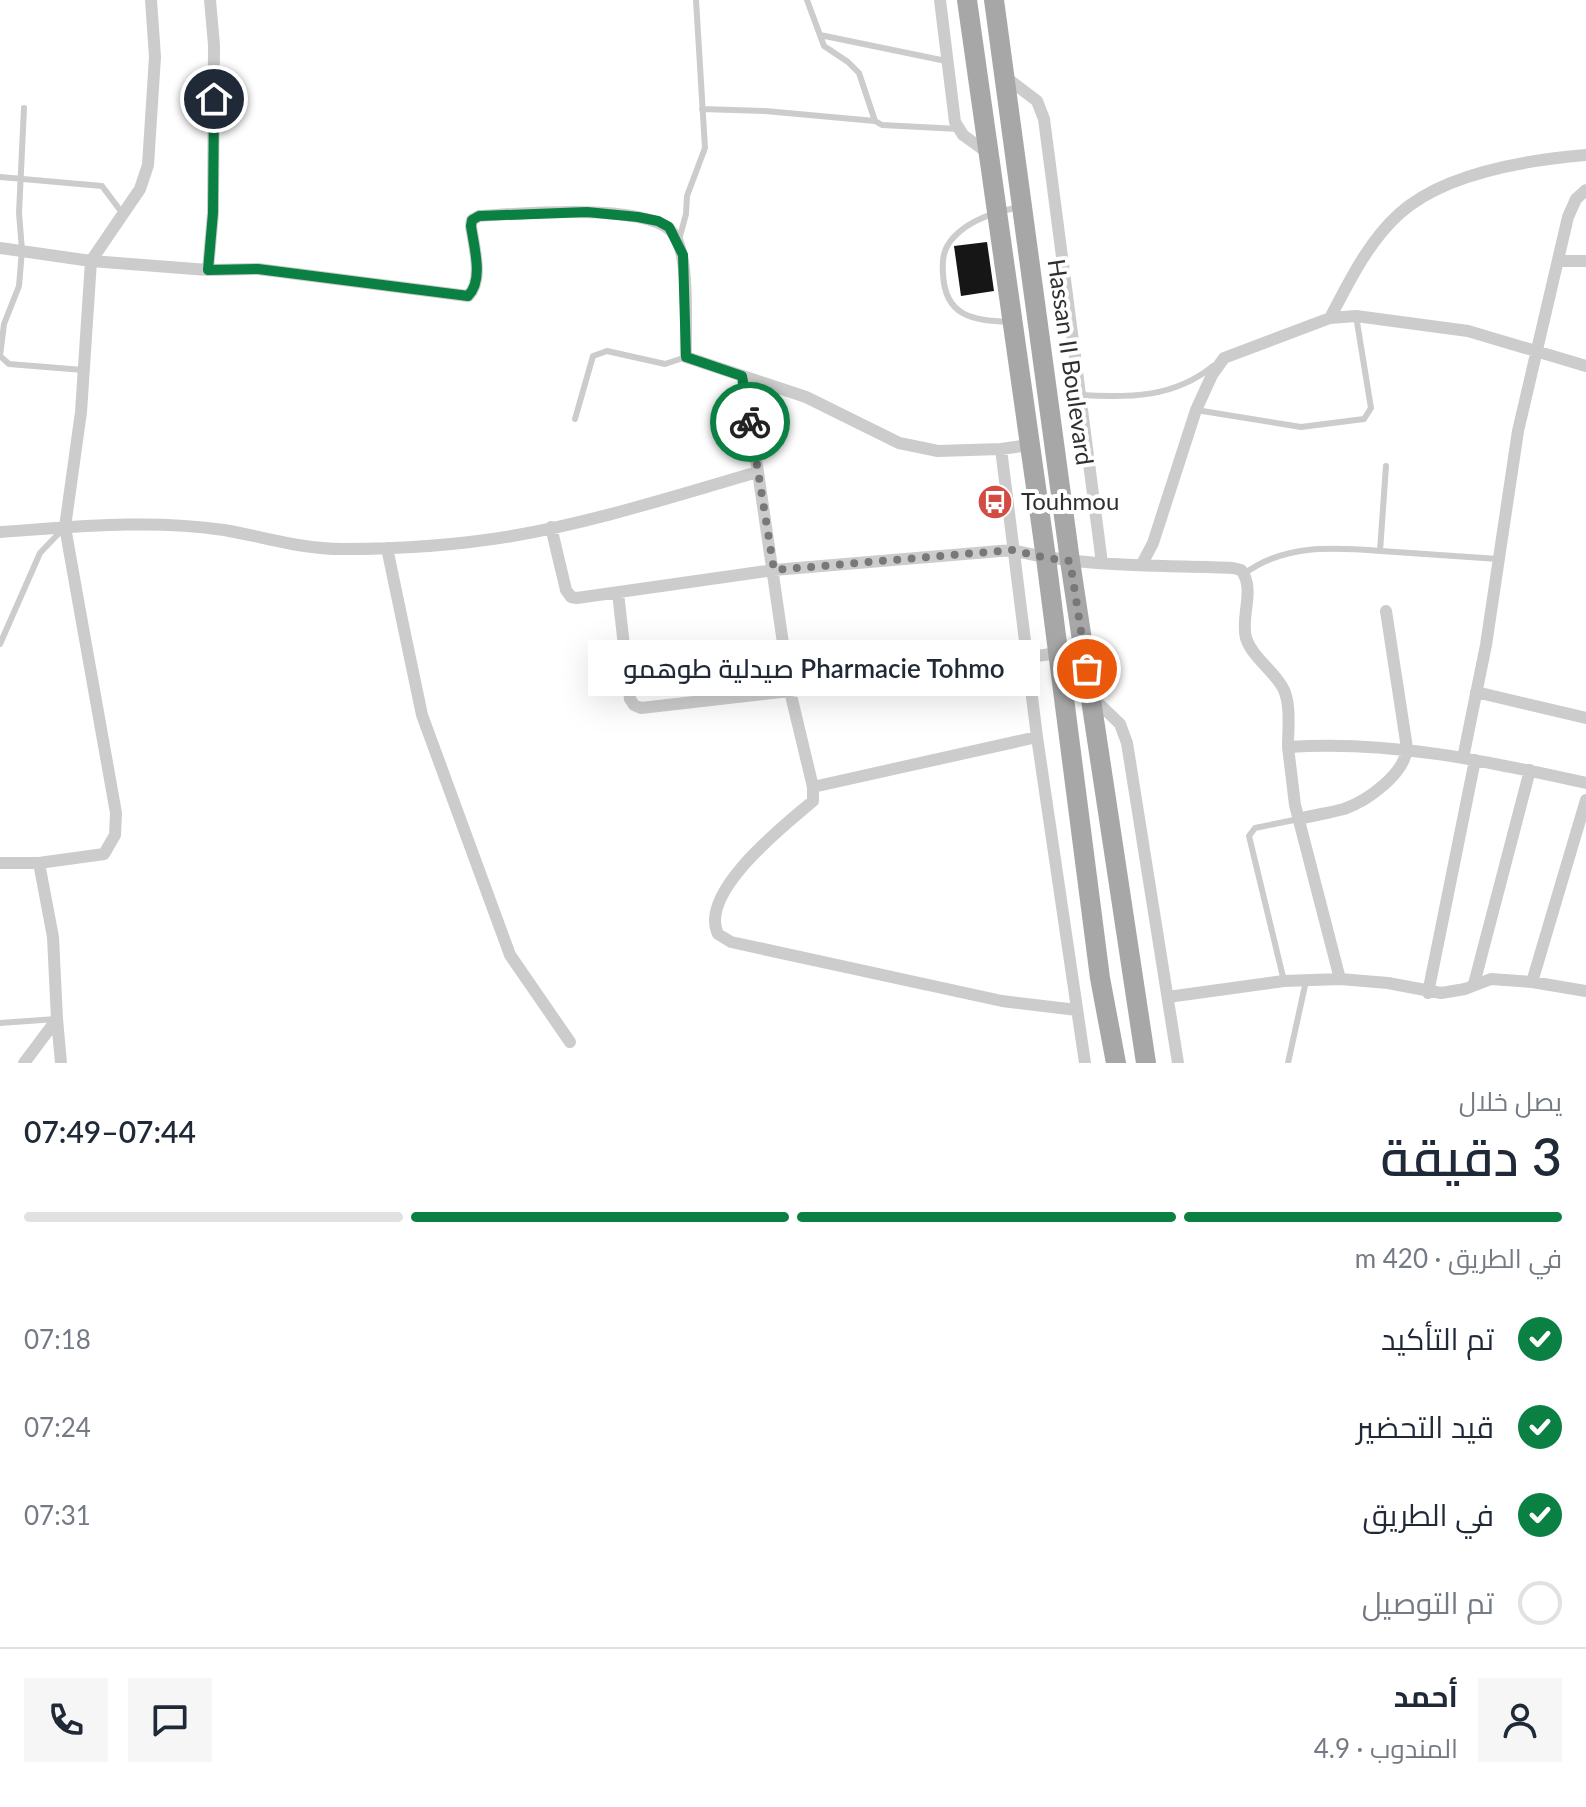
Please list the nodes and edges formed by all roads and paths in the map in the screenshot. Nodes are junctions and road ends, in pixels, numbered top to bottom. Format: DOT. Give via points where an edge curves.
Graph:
graph roads {
  1 [pos="151,0"];
  2 [pos="210,0"];
  3 [pos="696,0"];
  4 [pos="807,0"];
  5 [pos="940,0"];
  6 [pos="967,0"];
  7 [pos="994,0"];
  8 [pos="820,35"];
  9 [pos="948,61"];
  10 [pos="1004,76"];
  11 [pos="24,108"];
  12 [pos="702,109"];
  13 [pos="875,121"];
  14 [pos="959,129"];
  15 [pos="988,154"];
  16 [pos="1586,155"];
  17 [pos="0,177"];
  18 [pos="20,180"];
  19 [pos="1586,190"];
  20 [pos="1023,207"];
  21 [pos="997,212"];
  22 [pos="123,214"];
  23 [pos="678,243"];
  24 [pos="0,248"];
  25 [pos="22,250"];
  26 [pos="91,261"];
  27 [pos="1559,261"];
  28 [pos="1586,261"];
  29 [pos="208,270"];
  30 [pos="1356,316"];
  31 [pos="1330,318"];
  32 [pos="1013,322"];
  33 [pos="1537,352"];
  34 [pos="686,357"];
  35 [pos="1224,358"];
  36 [pos="1586,366"];
  37 [pos="83,370"];
  38 [pos="742,376"];
  39 [pos="1080,395"];
  40 [pos="1196,410"];
  41 [pos="575,419"];
  42 [pos="1029,445"];
  43 [pos="1001,449"];
  44 [pos="1386,466"];
  45 [pos="758,472"];
  46 [pos="65,527"];
  47 [pos="551,527"];
  48 [pos="0,532"];
  49 [pos="387,548"];
  50 [pos="1012,550"];
  51 [pos="1380,551"];
  52 [pos="1046,558"];
  53 [pos="1500,559"];
  54 [pos="1070,561"];
  55 [pos="1102,563"];
  56 [pos="1142,564"];
  57 [pos="774,570"];
  58 [pos="1244,574"];
  59 [pos="618,593"];
  60 [pos="1386,611"];
  61 [pos="0,644"];
  62 [pos="1058,653"];
  63 [pos="1026,657"];
  64 [pos="790,691"];
  65 [pos="1476,692"];
  66 [pos="1091,696"];
  67 [pos="1586,718"];
  68 [pos="1037,737"];
  69 [pos="1288,747"];
  70 [pos="1407,748"];
  71 [pos="1469,759"];
  72 [pos="1530,770"];
  73 [pos="1586,783"];
  74 [pos="813,787"];
  75 [pos="1586,800"];
  76 [pos="1299,819"];
  77 [pos="0,863"];
  78 [pos="39,863"];
  79 [pos="1340,979"];
  80 [pos="1284,981"];
  81 [pos="1306,981"];
  82 [pos="1532,982"];
  83 [pos="1474,984"];
  84 [pos="1586,991"];
  85 [pos="1428,993"];
  86 [pos="1168,997"];
  87 [pos="1077,1010"];
  88 [pos="57,1019"];
  89 [pos="0,1023"];
  90 [pos="570,1042"];
  91 [pos="24,1063"];
  92 [pos="61,1063"];
  93 [pos="1085,1063"];
  94 [pos="1116,1063"];
  95 [pos="1146,1063"];
  96 [pos="1178,1063"];
  97 [pos="1288,1063"];
  1 -- 22 [label="street" via="155,57 148,165"];
  2 -- 29 [label="street" via="213,213"];
  3 -- 12 [label="lane"];
  4 -- 8 [label="lane"];
  5 -- 9 [label="street"];
  6 -- 15 [label="main road"];
  7 -- 10 [label="main road, Hassan II Boulevard"];
  8 -- 9 [label="lane"];
  8 -- 13 [label="lane" via="824,46 859,73"];
  9 -- 14 [label="street"];
  10 -- 20 [label="main road, Hassan II Boulevard"];
  10 -- 39 [label="street" via="1037,101 1044,119"];
  11 -- 18 [label="lane"];
  12 -- 13 [label="lane"];
  12 -- 23 [label="lane" via="705,148 687,196"];
  13 -- 14 [label="lane"];
  14 -- 15 [label="street"];
  15 -- 21 [label="main road"];
  16 -- 31 [label="street" via="1498,168 1429,194 1399,214 1364,256"];
  17 -- 18 [label="lane"];
  18 -- 22 [label="lane" via="102,186"];
  18 -- 25 [label="lane"];
  19 -- 27 [label="street" via="1568,217"];
  20 -- 21 [label="lane"];
  20 -- 54 [label="main road, Hassan II Boulevard"];
  21 -- 32 [label="main road"];
  21 -- 32 [label="lane" via="951,240 942,260 943,281 946,297 959,311 983,320"];
  22 -- 26 [label="street"];
  23 -- 29 [label="street" via="669,227 638,217 587,212 479,216 471,226 477,275 475,290 468,296 258,269"];
  23 -- 34 [label="street" via="683,255"];
  24 -- 25 [label="street"];
  25 -- 26 [label="street"];
  25 -- 37 [label="lane" via="19,286 4,324 0,356 9,364"];
  26 -- 29 [label="street"];
  26 -- 37 [label="street"];
  27 -- 28 [label="street"];
  27 -- 33 [label="street"];
  30 -- 31 [label="street"];
  30 -- 33 [label="street" via="1468,331"];
  30 -- 40 [label="lane" via="1371,408 1364,419 1301,427"];
  31 -- 35 [label="street"];
  32 -- 42 [label="main road"];
  33 -- 36 [label="street"];
  33 -- 53 [label="street" via="1518,431"];
  34 -- 38 [label="street"];
  34 -- 41 [label="lane" via="665,364 597,353"];
  35 -- 39 [label="lane" via="1173,389 1145,395"];
  35 -- 40 [label="street"];
  37 -- 46 [label="street"];
  38 -- 43 [label="street" via="806,397 899,443 938,451"];
  38 -- 45 [label="street"];
  39 -- 55 [label="street"];
  40 -- 56 [label="street"];
  42 -- 43 [label="street"];
  42 -- 52 [label="main road"];
  43 -- 50 [label="street"];
  44 -- 51 [label="lane"];
  45 -- 47 [label="street"];
  45 -- 57 [label="street"];
  46 -- 48 [label="street"];
  46 -- 49 [label="street" via="151,525 223,530 302,548"];
  46 -- 61 [label="lane" via="40,553"];
  46 -- 78 [label="street" via="116,813 115,835 104,854"];
  47 -- 49 [label="street"];
  47 -- 59 [label="street" via="571,597"];
  49 -- 90 [label="street" via="422,715 504,940"];
  50 -- 52 [label="street"];
  50 -- 57 [label="street"];
  50 -- 63 [label="street"];
  51 -- 53 [label="lane"];
  51 -- 58 [label="lane" via="1299,550 1259,562"];
  52 -- 54 [label="street"];
  52 -- 62 [label="main road"];
  53 -- 65 [label="street"];
  54 -- 55 [label="street"];
  54 -- 66 [label="main road, Hassan II Boulevard"];
  55 -- 56 [label="street"];
  56 -- 58 [label="street" via="1233,568"];
  57 -- 59 [label="street"];
  57 -- 64 [label="street"];
  58 -- 69 [label="street" via="1247,639 1283,688"];
  59 -- 64 [label="street" via="634,705"];
  60 -- 70 [label="street"];
  62 -- 63 [label="street"];
  62 -- 94 [label="main road"];
  63 -- 64 [label="street"];
  63 -- 68 [label="street"];
  64 -- 74 [label="street"];
  65 -- 67 [label="street"];
  65 -- 71 [label="street"];
  66 -- 86 [label="street" via="1120,724 1127,743"];
  66 -- 95 [label="main road, Hassan II Boulevard"];
  68 -- 74 [label="street"];
  68 -- 87 [label="street"];
  69 -- 70 [label="street"];
  69 -- 76 [label="street"];
  70 -- 71 [label="street"];
  70 -- 76 [label="street" via="1401,766 1357,803"];
  71 -- 72 [label="street"];
  71 -- 85 [label="street"];
  72 -- 73 [label="street"];
  72 -- 83 [label="street"];
  74 -- 87 [label="street" via="813,801 756,850 729,884 714,917 718,934 731,942 1002,1001"];
  75 -- 82 [label="street"];
  76 -- 79 [label="street"];
  76 -- 80 [label="lane" via="1255,828 1249,836"];
  77 -- 78 [label="street"];
  78 -- 88 [label="street" via="53,937"];
  79 -- 81 [label="street"];
  79 -- 85 [label="street"];
  80 -- 81 [label="street"];
  80 -- 86 [label="street"];
  81 -- 97 [label="lane"];
  82 -- 83 [label="street" via="1491,979"];
  82 -- 84 [label="street"];
  83 -- 85 [label="street"];
  86 -- 96 [label="street"];
  87 -- 93 [label="street"];
  88 -- 89 [label="lane"];
  88 -- 91 [label="street"];
  88 -- 92 [label="street"];
}
